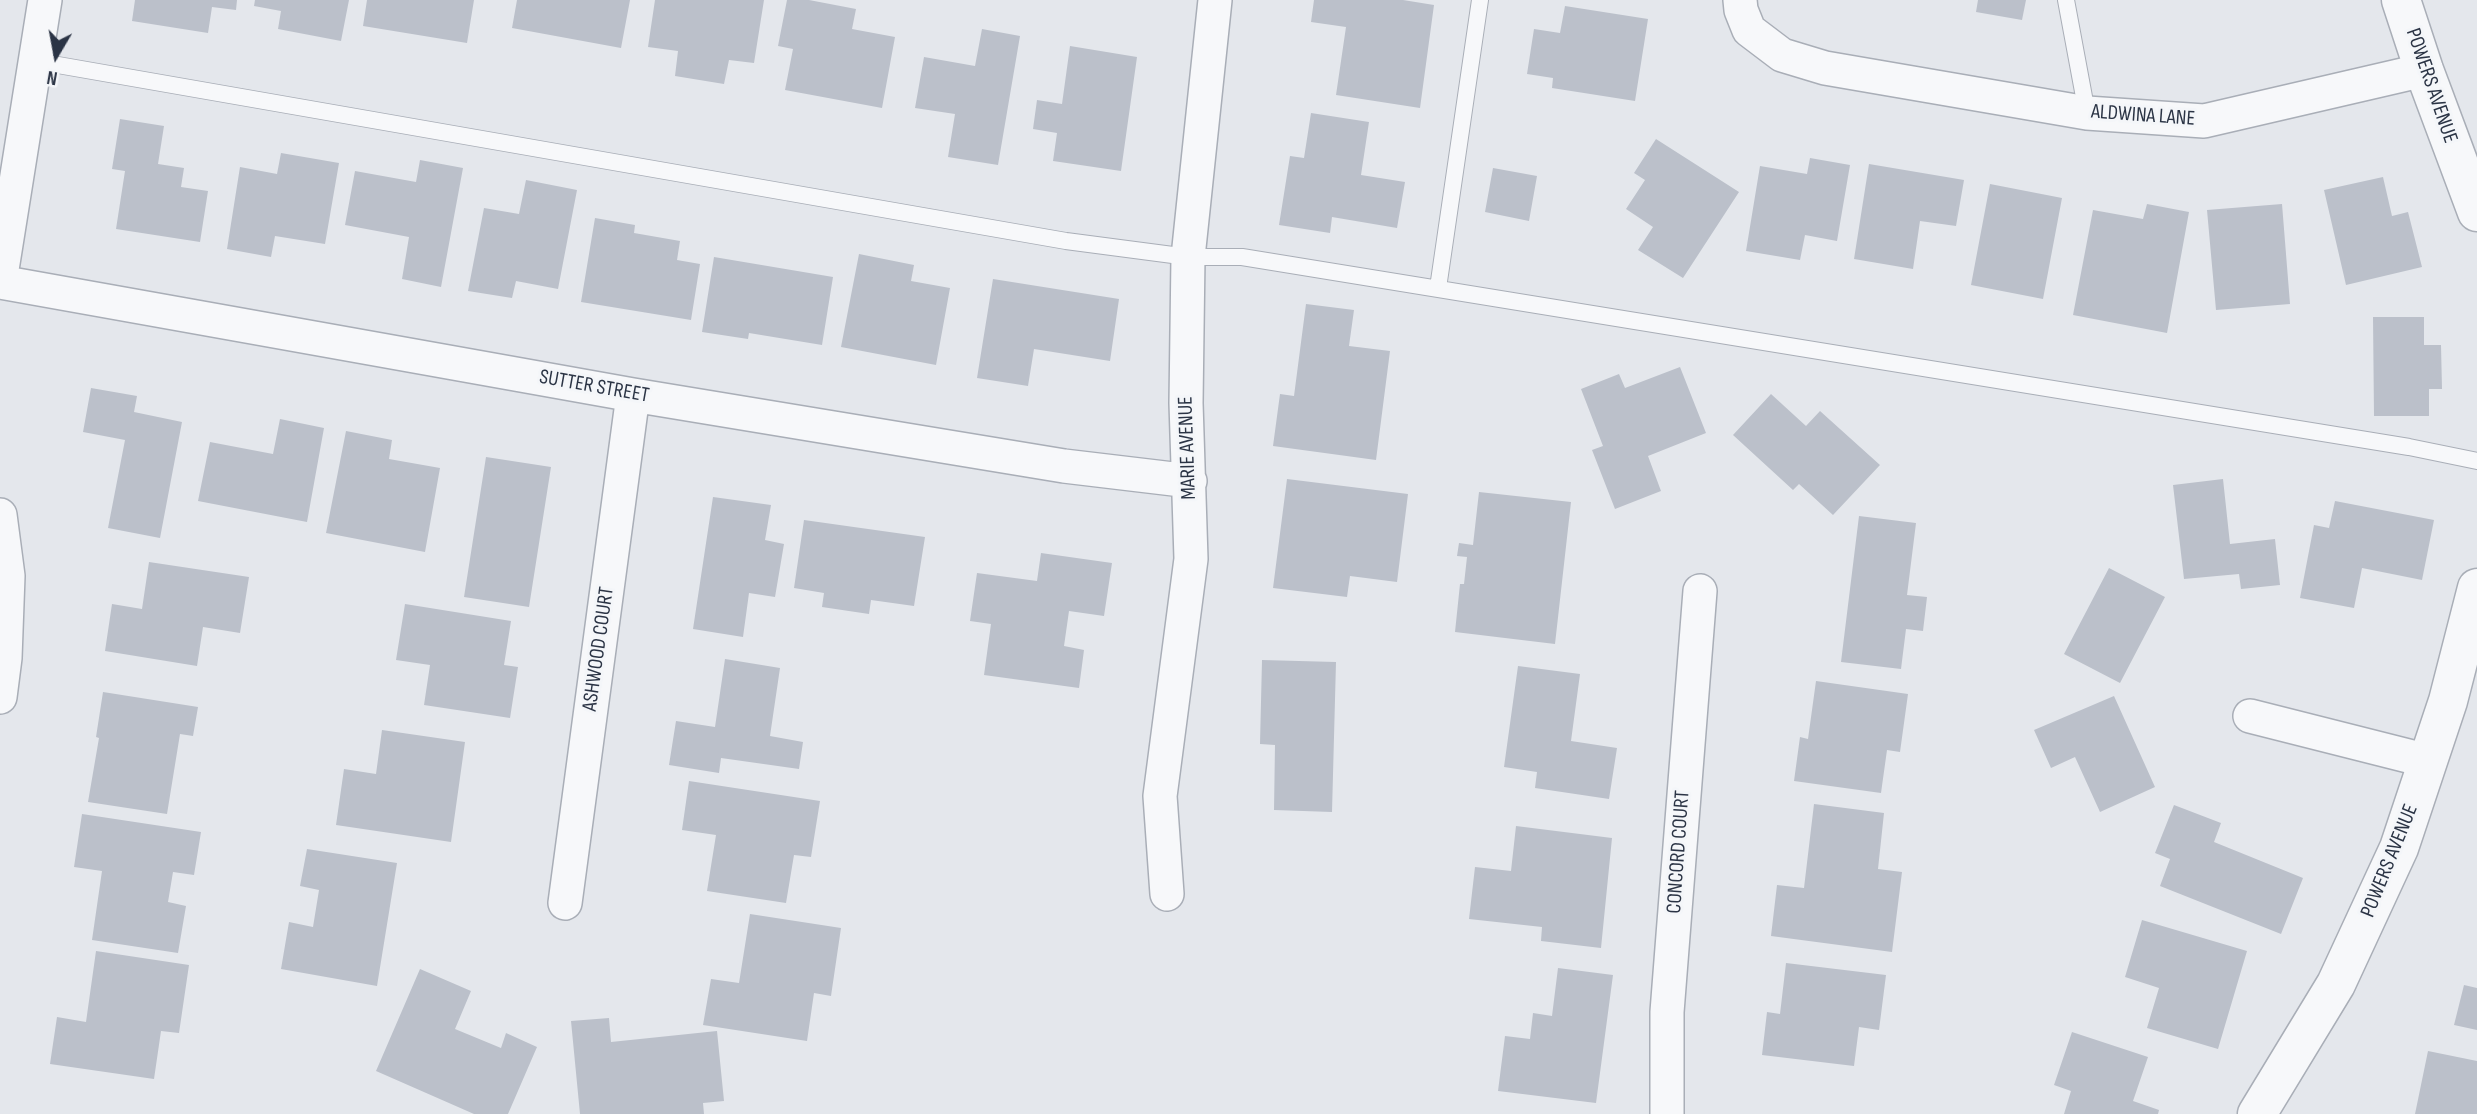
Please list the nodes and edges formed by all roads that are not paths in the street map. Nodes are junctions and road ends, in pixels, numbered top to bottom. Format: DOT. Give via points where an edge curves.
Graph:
graph roads {
  1 [pos="45,0"];
  2 [pos="1215,0"];
  3 [pos="1480,0"];
  4 [pos="1740,0"];
  5 [pos="2066,0"];
  6 [pos="2402,0"];
  7 [pos="35,61"];
  8 [pos="2424,70"];
  9 [pos="2087,113"];
  10 [pos="2477,212"];
  11 [pos="1188,257"];
  12 [pos="0,282"];
  13 [pos="1438,288"];
  14 [pos="633,394"];
  15 [pos="2477,461"];
  16 [pos="1190,481"];
  17 [pos="0,515"];
  18 [pos="2477,588"];
  19 [pos="1700,591"];
  20 [pos="0,697"];
  21 [pos="2250,716"];
  22 [pos="2428,761"];
  23 [pos="1167,894"];
  24 [pos="565,902"];
  25 [pos="1667,1114"];
  26 [pos="2257,1114"];
  1 -- 7 [label="street"];
  2 -- 11 [label="street, MARIE AVENUE"];
  3 -- 13 [label="lane"];
  4 -- 9 [label="street, ALDWINA LANE" via="1749,30 1782,55 1825,68"];
  5 -- 9 [label="lane"];
  6 -- 8 [label="street, POWERS AVENUE"];
  7 -- 11 [label="lane" via="1066,241"];
  7 -- 12 [label="street"];
  8 -- 9 [label="street, ALDWINA LANE" via="2204,121"];
  8 -- 10 [label="street, POWERS AVENUE"];
  11 -- 13 [label="lane" via="1242,257"];
  11 -- 16 [label="street, MARIE AVENUE"];
  12 -- 14 [label="street, SUTTER STREET"];
  13 -- 15 [label="lane" via="2409,446"];
  14 -- 16 [label="street, SUTTER STREET" via="1063,466"];
  14 -- 24 [label="street, ASHWOOD COURT"];
  16 -- 23 [label="street, MARIE AVENUE" via="1191,559 1160,796"];
  17 -- 20 [label="street" via="8,576"];
  18 -- 22 [label="street, POWERS AVENUE"];
  19 -- 25 [label="street, CONCORD COURT" via="1667,1012"];
  21 -- 22 [label="street"];
  22 -- 26 [label="street, POWERS AVENUE" via="2399,848 2336,984"];
}
